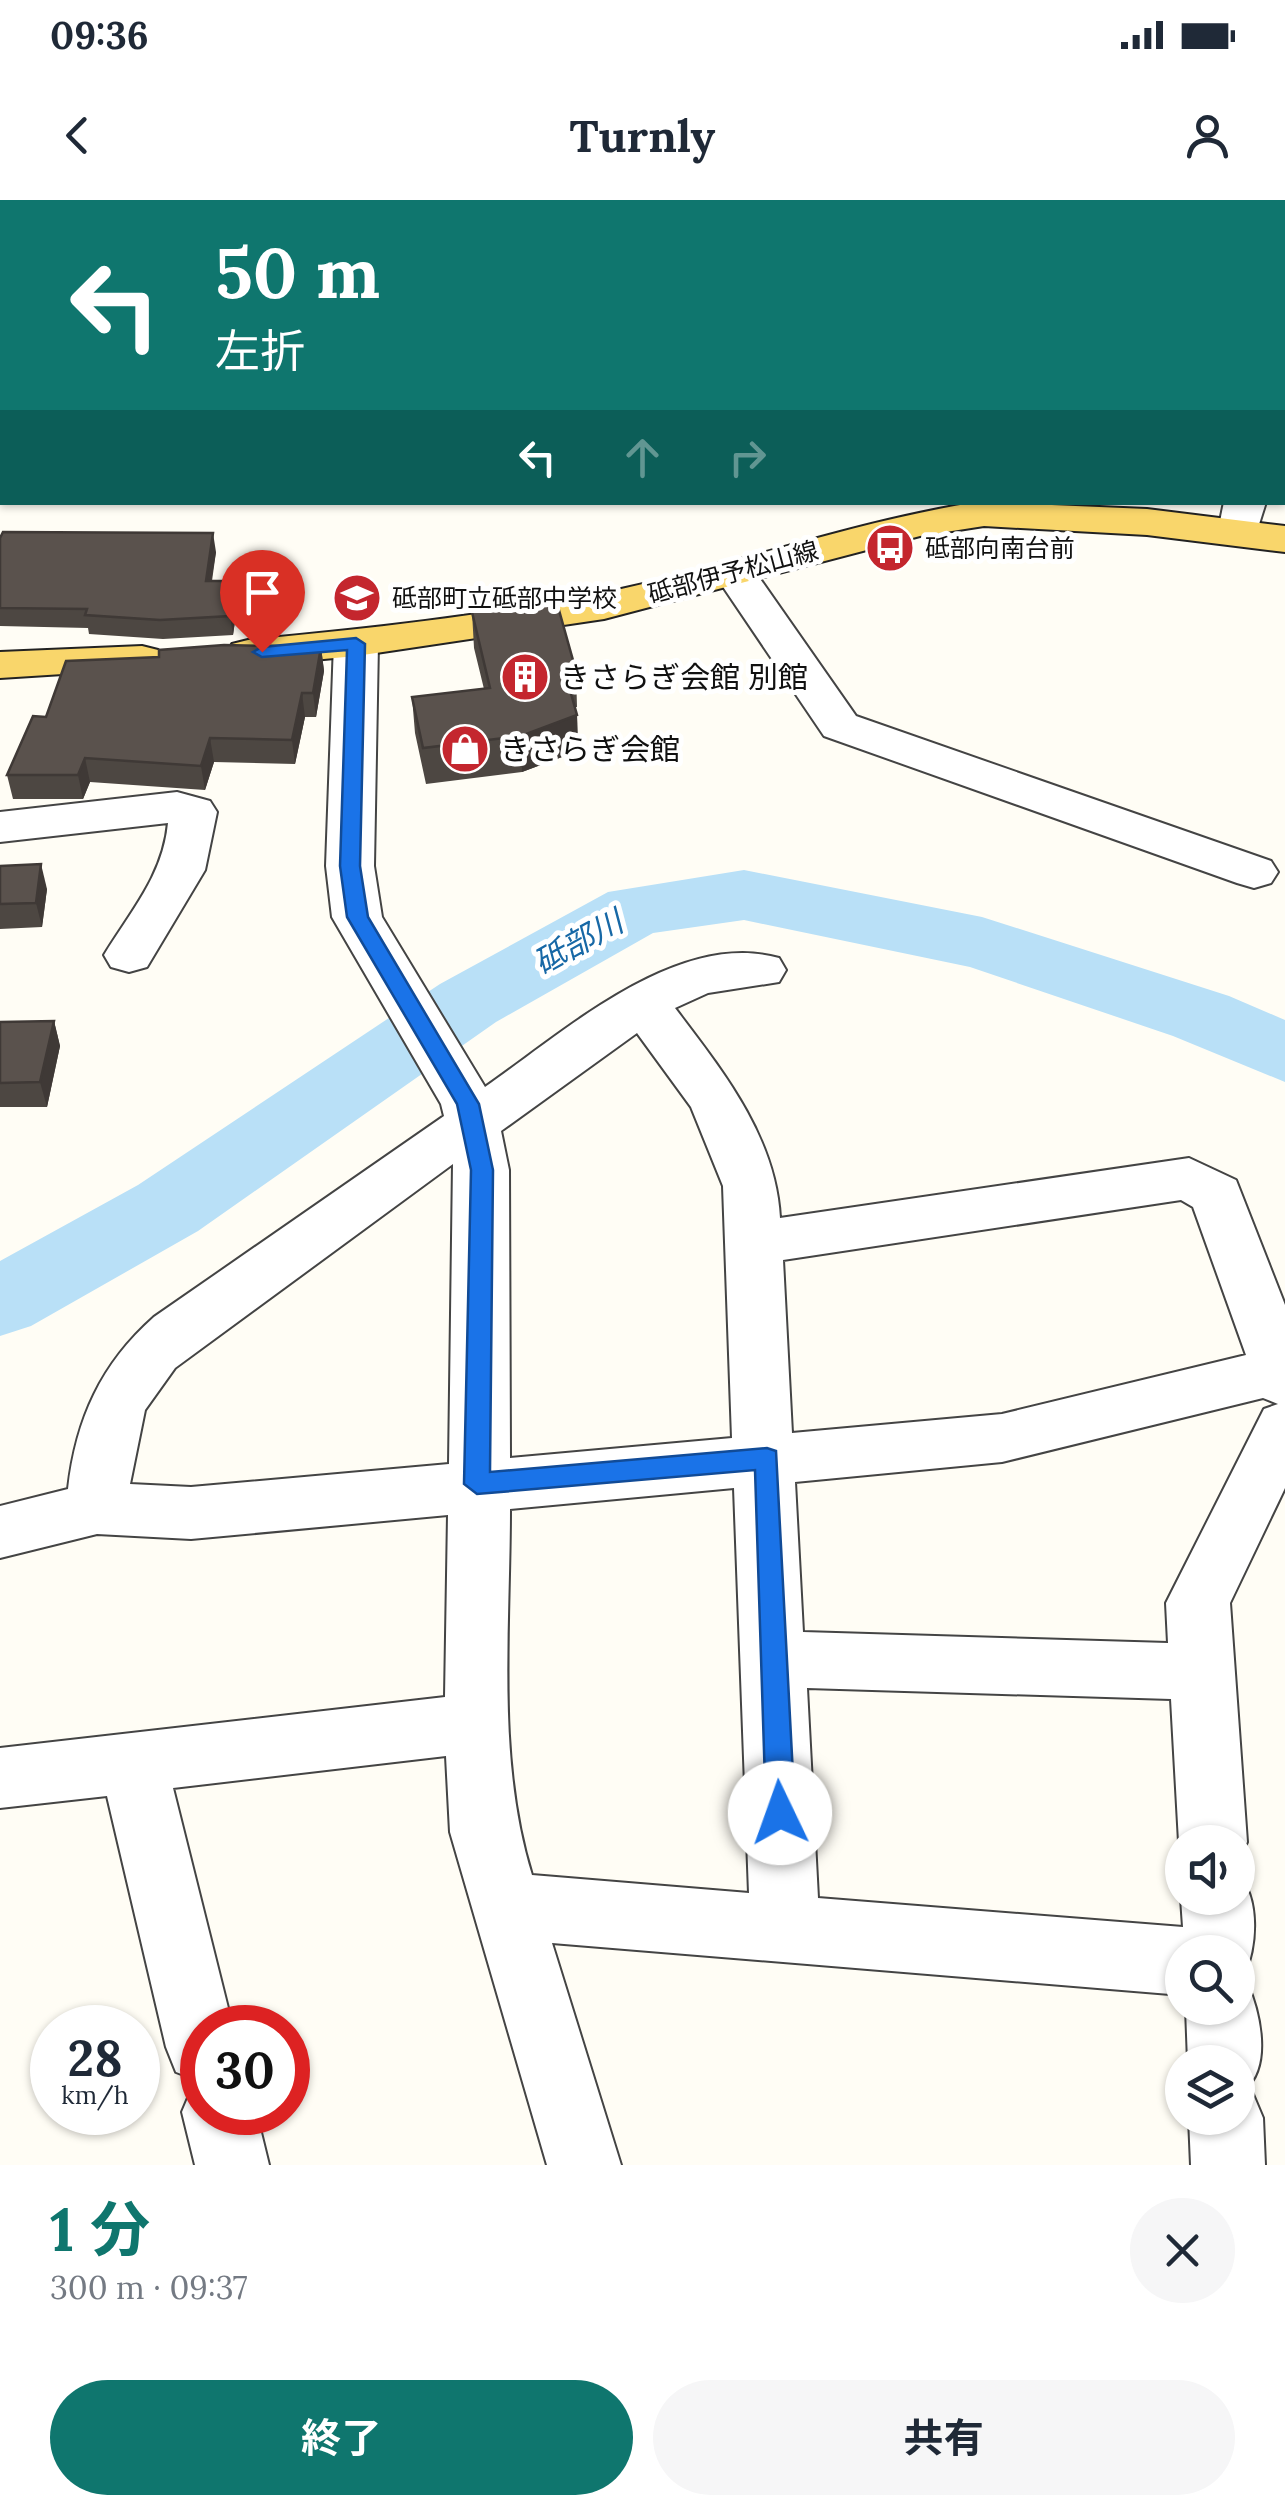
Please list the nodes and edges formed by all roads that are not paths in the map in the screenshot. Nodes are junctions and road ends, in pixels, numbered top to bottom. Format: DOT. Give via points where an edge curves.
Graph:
graph roads {
  1 [pos="1242,517"];
  2 [pos="1285,539"];
  3 [pos="734,572"];
  4 [pos="356,644"];
  5 [pos="0,665"];
  6 [pos="0,827"];
  7 [pos="1254,872"];
  8 [pos="129,955"];
  9 [pos="761,970"];
  10 [pos="644,1003"];
  11 [pos="470,1114"];
  12 [pos="754,1243"];
  13 [pos="1284,1387"];
  14 [pos="767,1458"];
  15 [pos="477,1484"];
  16 [pos="96,1508"];
  17 [pos="0,1532"];
  18 [pos="774,1659"];
  19 [pos="1203,1672"];
  20 [pos="477,1723"];
  21 [pos="132,1763"];
  22 [pos="0,1778"];
  23 [pos="1212,1825"];
  24 [pos="505,1906"];
  25 [pos="785,1928"];
  26 [pos="1165,1960"];
  27 [pos="192,2005"];
  28 [pos="224,2135"];
  29 [pos="1227,2135"];
  30 [pos="232,2165"];
  31 [pos="584,2165"];
  32 [pos="1228,2165"];
  1 -- 2 [label="main road, 砥部伊予松山線"];
  1 -- 3 [label="main road, 砥部伊予松山線" via="984,514 918,524"];
  3 -- 4 [label="main road, 砥部伊予松山線" via="604,606"];
  3 -- 7 [label="street" via="840,726"];
  4 -- 5 [label="main road, 砥部伊予松山線"];
  4 -- 11 [label="street" via="350,866 358,917"];
  6 -- 8 [label="street" via="177,807 193,812 192,843 170,896"];
  9 -- 10 [label="street" via="684,979"];
  10 -- 11 [label="street"];
  10 -- 12 [label="street" via="716,1100 751,1186"];
  11 -- 15 [label="street" via="482,1170"];
  11 -- 16 [label="street" via="144,1358 104,1437"];
  12 -- 13 [label="street" via="1189,1178 1216,1196"];
  12 -- 14 [label="street"];
  13 -- 14 [label="street" via="1002,1438"];
  13 -- 19 [label="street" via="1198,1603"];
  14 -- 15 [label="street"];
  14 -- 18 [label="street"];
  15 -- 16 [label="street" via="191,1512"];
  15 -- 20 [label="street"];
  16 -- 17 [label="street"];
  18 -- 19 [label="street"];
  18 -- 25 [label="street"];
  19 -- 23 [label="street"];
  20 -- 21 [label="street"];
  20 -- 24 [label="street" via="484,1832"];
  21 -- 22 [label="street"];
  21 -- 27 [label="street"];
  24 -- 25 [label="street"];
  24 -- 31 [label="street"];
  25 -- 26 [label="street"];
  28 -- 30 [label="street"];
  29 -- 32 [label="street"];
}
